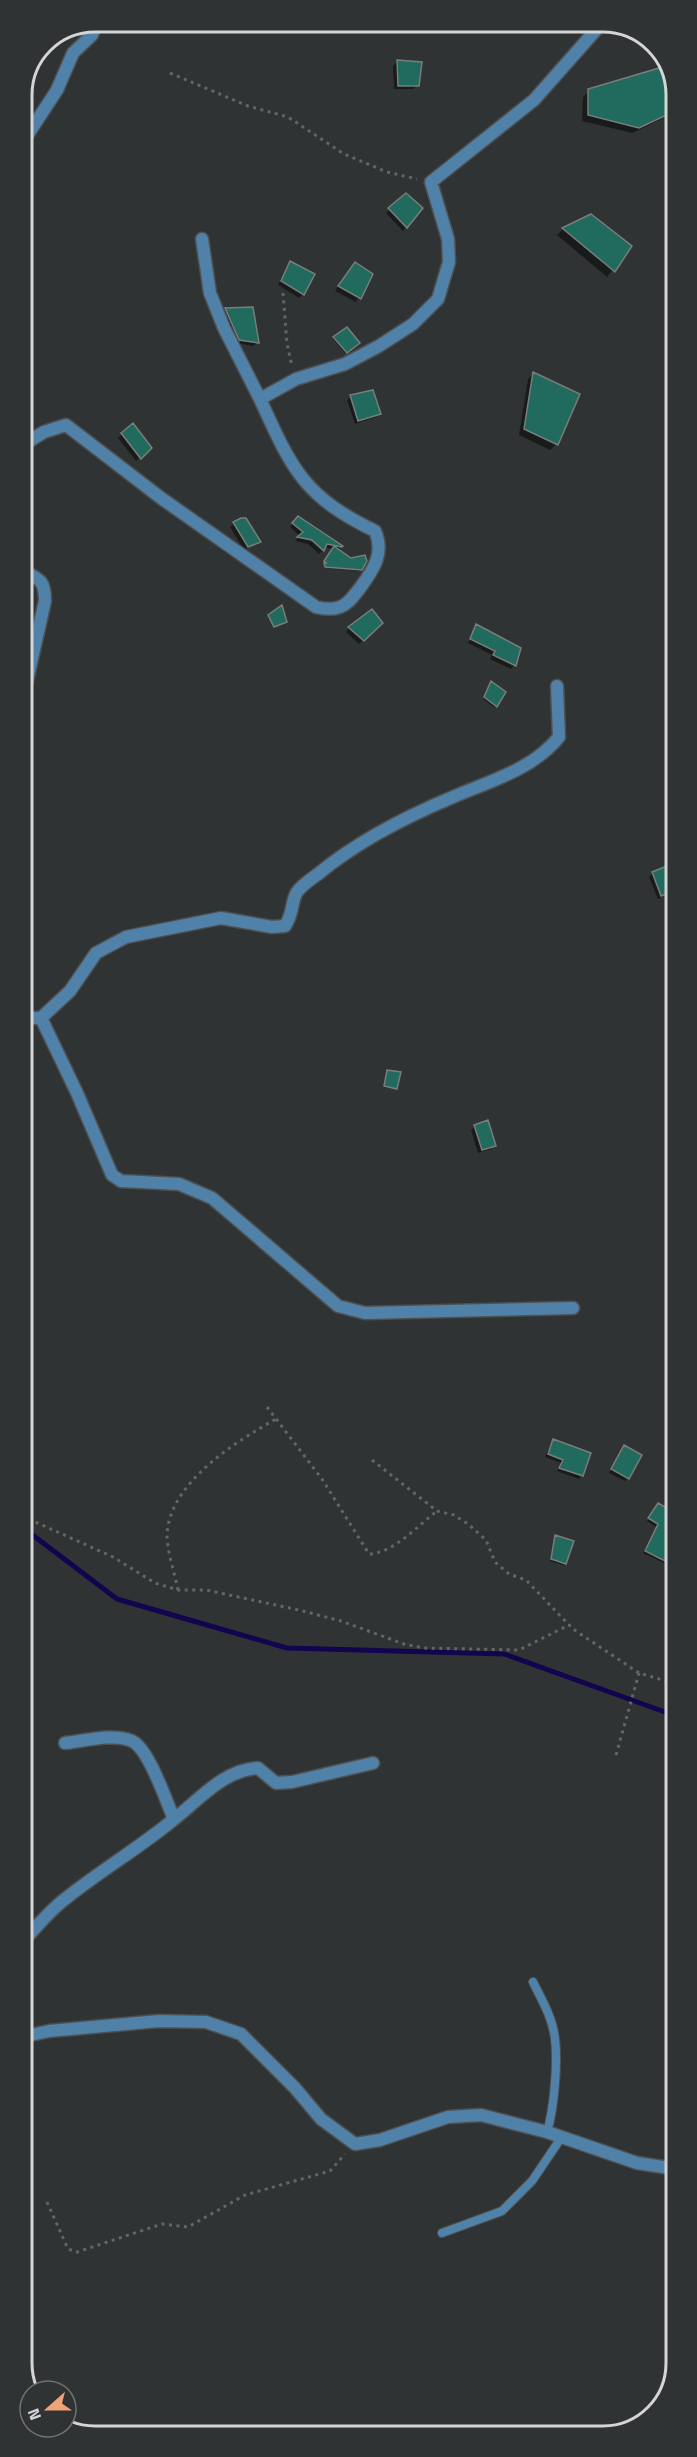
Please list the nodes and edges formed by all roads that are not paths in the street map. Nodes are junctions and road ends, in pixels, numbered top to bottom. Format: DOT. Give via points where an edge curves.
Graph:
graph roads {
  1 [pos="93,32"];
  2 [pos="594,32"];
  3 [pos="32,128"];
  4 [pos="202,239"];
  5 [pos="260,399"];
  6 [pos="32,439"];
  7 [pos="32,576"];
  8 [pos="32,658"];
  9 [pos="557,686"];
  10 [pos="32,1018"];
  11 [pos="41,1018"];
  12 [pos="573,1308"];
  13 [pos="65,1743"];
  14 [pos="373,1763"];
  15 [pos="174,1819"];
  16 [pos="32,1931"];
  17 [pos="533,1982"];
  18 [pos="32,2032"];
  19 [pos="547,2132"];
  20 [pos="561,2138"];
  21 [pos="666,2167"];
  22 [pos="442,2233"];
  1 -- 3 [label="street" via="73,53 57,90"];
  2 -- 5 [label="street" via="534,100 431,183 448,239 449,262 438,299 413,324 379,346 345,364 296,379"];
  4 -- 5 [label="street" via="214,302"];
  5 -- 6 [label="street" via="305,484 326,504 375,531 378,538 376,567 341,607 316,607 161,498 66,425"];
  7 -- 8 [label="street" via="41,580 45,600"];
  9 -- 11 [label="street" via="559,737 549,748 506,777 454,796 345,852 296,894 292,916 285,926 221,918 126,938 96,953 70,991"];
  10 -- 11 [label="street"];
  11 -- 12 [label="street" via="112,1175 121,1181 178,1184 212,1198 338,1306 365,1313"];
  13 -- 15 [label="street" via="113,1738 132,1741 143,1750"];
  14 -- 15 [label="street" via="276,1783 258,1768 247,1768 197,1798"];
  15 -- 16 [label="street" via="63,1900"];
  17 -- 19 [label="lane" via="555,2039 552,2115"];
  18 -- 19 [label="street" via="159,2021 206,2022 241,2034 321,2119 355,2144 380,2140 448,2117 481,2115"];
  19 -- 20 [label="street"];
  20 -- 21 [label="street" via="637,2163"];
  20 -- 22 [label="lane" via="532,2181 502,2211"];
}
